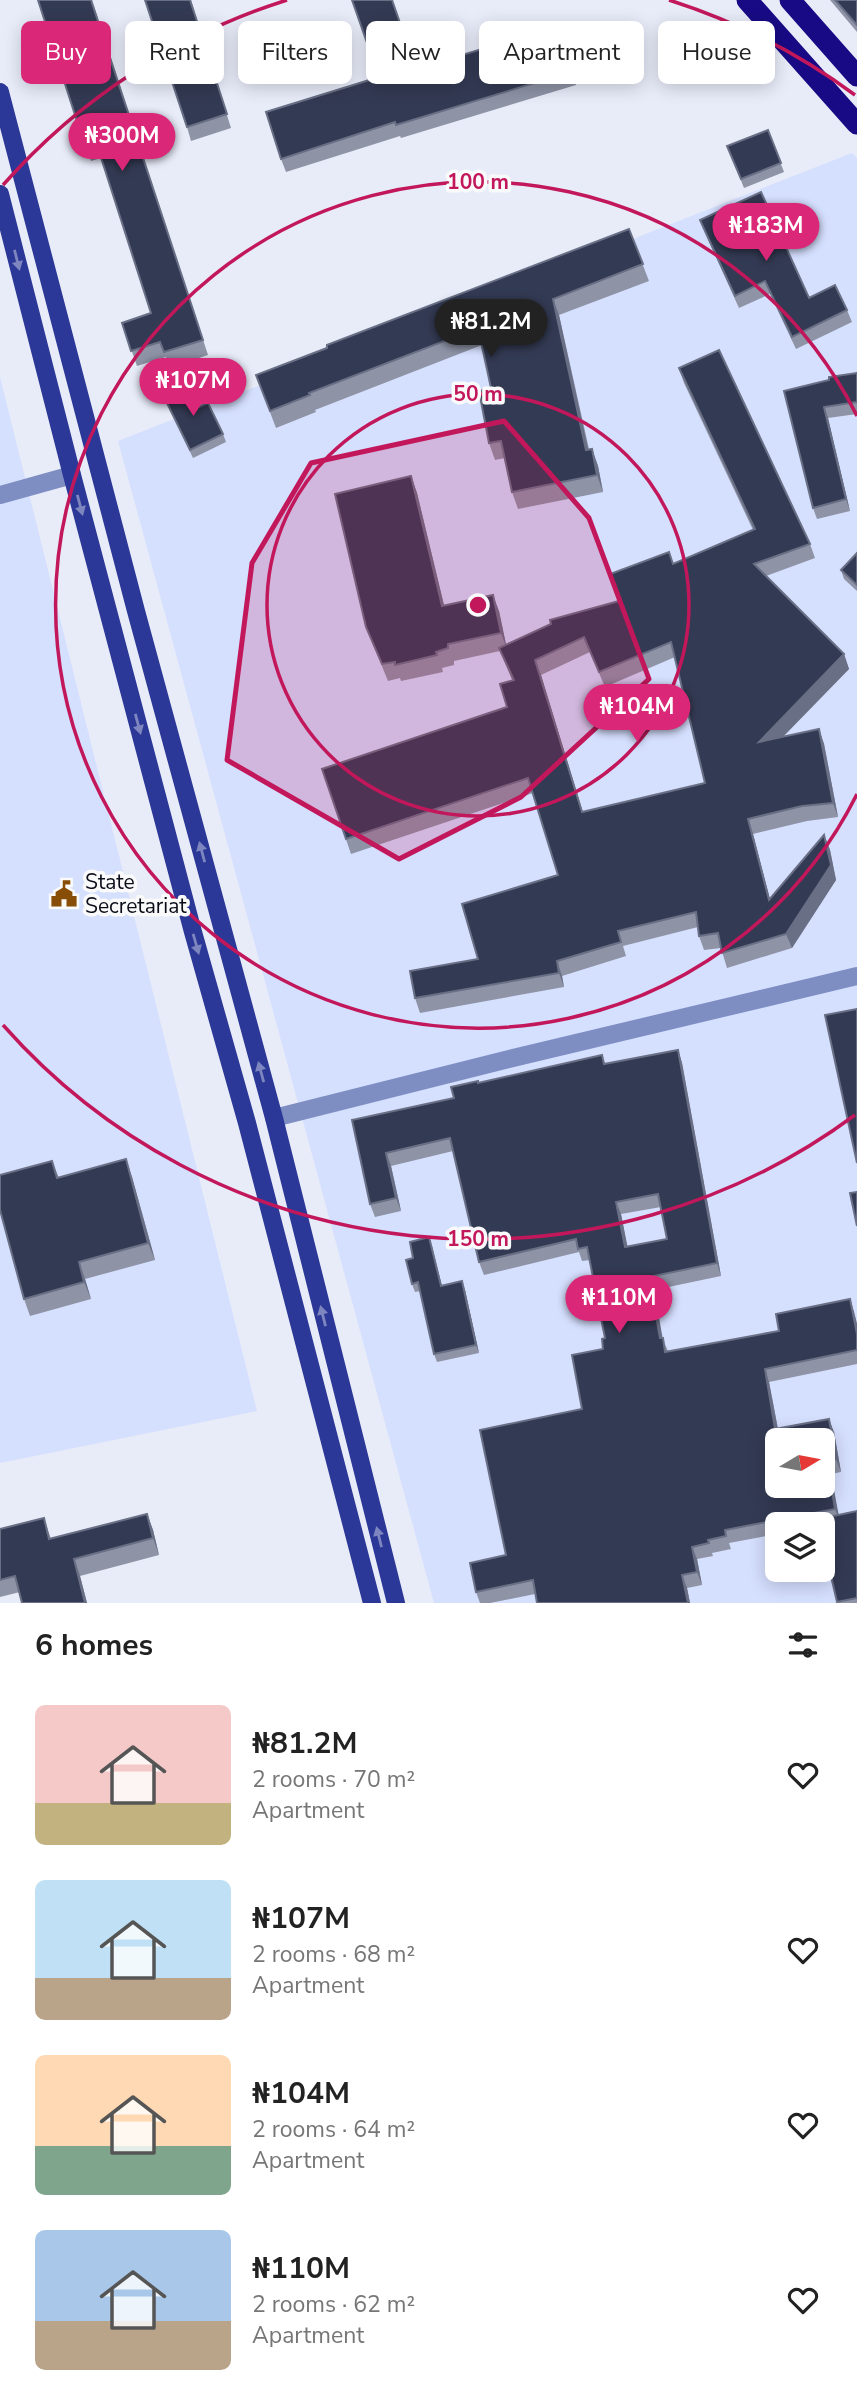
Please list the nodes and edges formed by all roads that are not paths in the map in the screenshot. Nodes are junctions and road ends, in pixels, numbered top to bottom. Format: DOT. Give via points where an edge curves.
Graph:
graph roads {
  1 [pos="747,0"];
  2 [pos="790,0"];
  3 [pos="857,76"];
  4 [pos="0,92"];
  5 [pos="857,124"];
  6 [pos="0,194"];
  7 [pos="72,475"];
  8 [pos="0,495"];
  9 [pos="857,976"];
  10 [pos="274,1118"];
  11 [pos="372,1603"];
  12 [pos="396,1603"];
  1 -- 5 [label="highway"];
  2 -- 3 [label="highway"];
  10 -- 4 [label="main road, one-way"];
  6 -- 7 [label="main road, one-way"];
  7 -- 8 [label="street"];
  7 -- 11 [label="main road, one-way"];
  9 -- 10 [label="street"];
  12 -- 10 [label="main road, one-way"];
}
